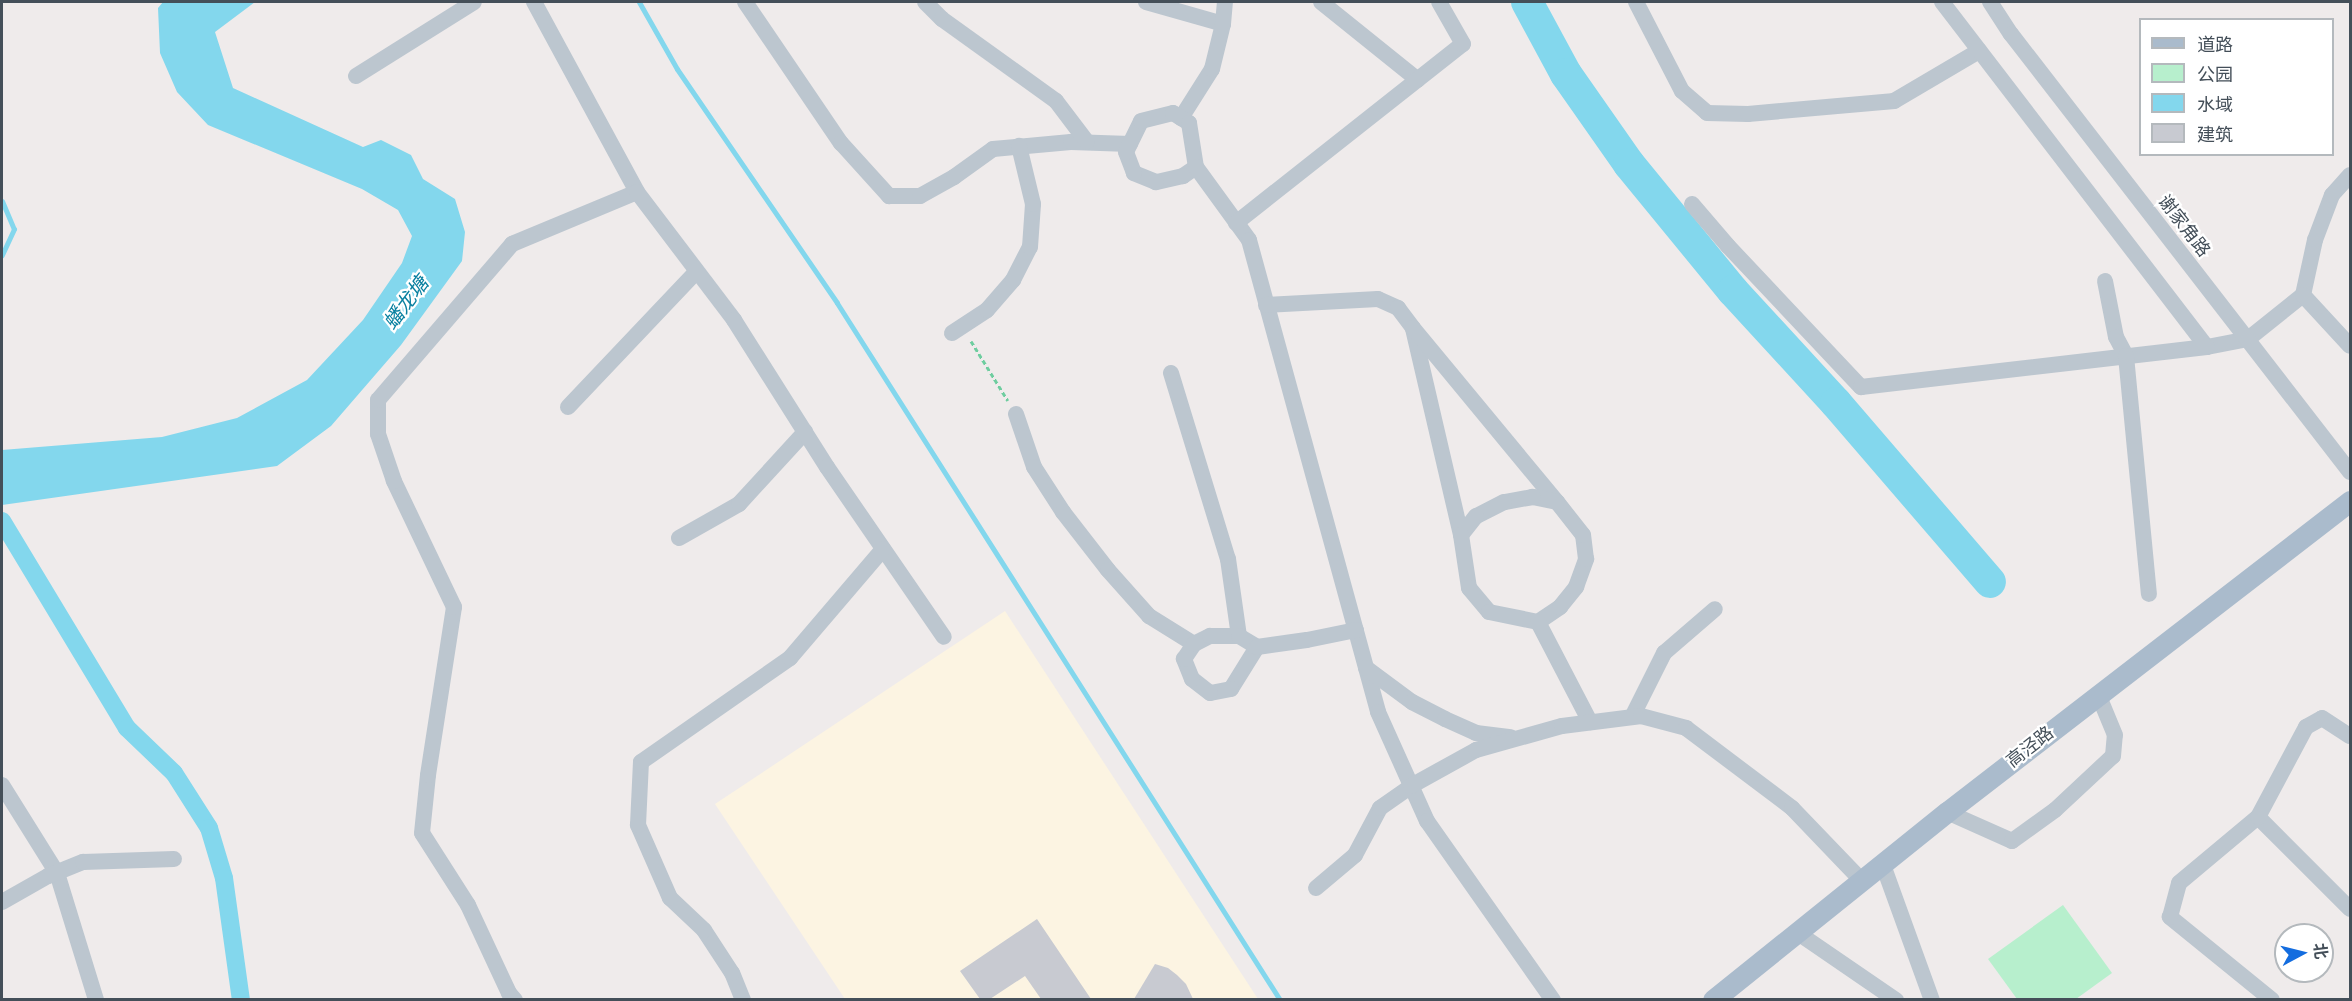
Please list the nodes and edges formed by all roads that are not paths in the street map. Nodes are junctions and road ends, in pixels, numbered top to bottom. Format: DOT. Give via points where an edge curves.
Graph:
graph roads {
  1 [pos="474,2"];
  2 [pos="534,2"];
  3 [pos="746,2"];
  4 [pos="925,2"];
  5 [pos="1146,2"];
  6 [pos="1225,2"];
  7 [pos="1321,2"];
  8 [pos="1438,2"];
  9 [pos="1636,2"];
  10 [pos="1942,2"];
  11 [pos="1990,2"];
  12 [pos="1223,24"];
  13 [pos="1979,51"];
  14 [pos="356,76"];
  15 [pos="1418,80"];
  16 [pos="1181,118"];
  17 [pos="1086,142"];
  18 [pos="1130,144"];
  19 [pos="1019,146"];
  20 [pos="1196,167"];
  21 [pos="2350,175"];
  22 [pos="637,192"];
  23 [pos="1692,204"];
  24 [pos="1236,223"];
  25 [pos="697,271"];
  26 [pos="2105,281"];
  27 [pos="2302,296"];
  28 [pos="1266,305"];
  29 [pos="1413,328"];
  30 [pos="957,329"];
  31 [pos="2248,339"];
  32 [pos="2350,346"];
  33 [pos="2207,347"];
  34 [pos="2126,356"];
  35 [pos="1171,373"];
  36 [pos="568,407"];
  37 [pos="1016,414"];
  38 [pos="805,432"];
  39 [pos="2350,472"];
  40 [pos="2350,501"];
  41 [pos="1557,502"];
  42 [pos="1461,535"];
  43 [pos="679,538"];
  44 [pos="883,549"];
  45 [pos="2149,594"];
  46 [pos="1715,609"];
  47 [pos="1538,622"];
  48 [pos="1356,630"];
  49 [pos="1239,636"];
  50 [pos="944,637"];
  51 [pos="1194,644"];
  52 [pos="1257,646"];
  53 [pos="1366,668"];
  54 [pos="2098,694"];
  55 [pos="1632,717"];
  56 [pos="1590,722"];
  57 [pos="2350,736"];
  58 [pos="1520,738"];
  59 [pos="2,785"];
  60 [pos="1411,786"];
  61 [pos="1947,812"];
  62 [pos="2258,817"];
  63 [pos="174,860"];
  64 [pos="1883,865"];
  65 [pos="57,873"];
  66 [pos="1862,881"];
  67 [pos="1316,888"];
  68 [pos="2,902"];
  69 [pos="2350,909"];
  70 [pos="1798,933"];
  71 [pos="96,999"];
  72 [pos="515,999"];
  73 [pos="742,999"];
  74 [pos="1553,999"];
  75 [pos="1713,999"];
  76 [pos="1896,999"];
  77 [pos="1932,999"];
  78 [pos="2272,999"];
  1 -- 14 [label="street"];
  2 -- 22 [label="street"];
  3 -- 19 [label="street" via="841,143 889,196 920,196 993,149"];
  4 -- 17 [label="street" via="942,19 1056,101"];
  5 -- 12 [label="street"];
  6 -- 12 [label="street"];
  7 -- 15 [label="street"];
  8 -- 15 [label="street" via="1463,44"];
  9 -- 13 [label="street" via="1682,91 1707,114 1894,101"];
  10 -- 13 [label="street"];
  11 -- 31 [label="street, 谢家角路"];
  12 -- 16 [label="street" via="1212,69"];
  13 -- 33 [label="street"];
  15 -- 24 [label="street"];
  16 -- 18 [label="street" via="1173,113 1141,121"];
  16 -- 20 [label="street" via="1189,123"];
  17 -- 18 [label="street"];
  17 -- 19 [label="street"];
  18 -- 20 [label="street" via="1126,152 1134,173 1156,182 1183,176"];
  19 -- 30 [label="street" via="1033,204 1030,246 1013,280 987,310"];
  20 -- 24 [label="street"];
  21 -- 27 [label="street" via="2332,195 2315,240"];
  22 -- 25 [label="street"];
  22 -- 72 [label="street" via="512,244 378,400 378,434 394,482 454,607 422,833 468,904"];
  23 -- 34 [label="street" via="1861,387"];
  24 -- 28 [label="street" via="1249,240"];
  25 -- 36 [label="street"];
  25 -- 38 [label="street" via="734,320"];
  26 -- 34 [label="street" via="2116,337"];
  27 -- 31 [label="street"];
  27 -- 32 [label="street"];
  28 -- 29 [label="street" via="1378,300 1398,308"];
  28 -- 48 [label="street"];
  29 -- 41 [label="street"];
  29 -- 42 [label="street"];
  31 -- 33 [label="street"];
  31 -- 39 [label="street, 谢家角路"];
  33 -- 34 [label="street"];
  34 -- 45 [label="street"];
  35 -- 49 [label="street" via="1228,559"];
  37 -- 51 [label="street" via="1034,467 1082,537 1149,615"];
  38 -- 43 [label="street" via="739,504"];
  38 -- 44 [label="street"];
  40 -- 54 [label="main road, 高泾路"];
  41 -- 42 [label="street" via="1533,497 1504,502 1476,516"];
  41 -- 47 [label="street" via="1583,536 1586,559 1576,587 1560,607"];
  42 -- 47 [label="street" via="1469,588 1489,612"];
  44 -- 50 [label="street"];
  44 -- 73 [label="street" via="790,658 641,762 638,825 670,898 704,930 732,973"];
  46 -- 55 [label="street" via="1664,653"];
  47 -- 56 [label="street"];
  48 -- 52 [label="street"];
  48 -- 53 [label="street"];
  49 -- 51 [label="street" via="1210,636"];
  49 -- 52 [label="street"];
  51 -- 52 [label="street" via="1184,659 1192,679 1210,693 1231,689"];
  53 -- 58 [label="street" via="1412,702 1445,719 1476,733"];
  53 -- 60 [label="street" via="1378,712"];
  54 -- 61 [label="main road, 高泾路"];
  54 -- 61 [label="street" via="2115,735 2113,756 2055,810 2012,841"];
  55 -- 56 [label="street"];
  55 -- 66 [label="street" via="1686,728 1792,808"];
  56 -- 58 [label="street"];
  57 -- 62 [label="street" via="2322,718 2306,727"];
  58 -- 60 [label="street" via="1476,750"];
  59 -- 65 [label="street"];
  60 -- 67 [label="street" via="1380,808 1355,855"];
  60 -- 74 [label="street" via="1426,821"];
  61 -- 64 [label="main road, 高泾路"];
  62 -- 69 [label="street"];
  62 -- 78 [label="street" via="2179,883 2170,917"];
  63 -- 65 [label="street" via="83,862"];
  64 -- 66 [label="main road, 高泾路"];
  64 -- 77 [label="street"];
  65 -- 68 [label="street"];
  65 -- 71 [label="street"];
  66 -- 70 [label="main road, 高泾路"];
  70 -- 75 [label="main road, 高泾路"];
  70 -- 76 [label="street"];
}
